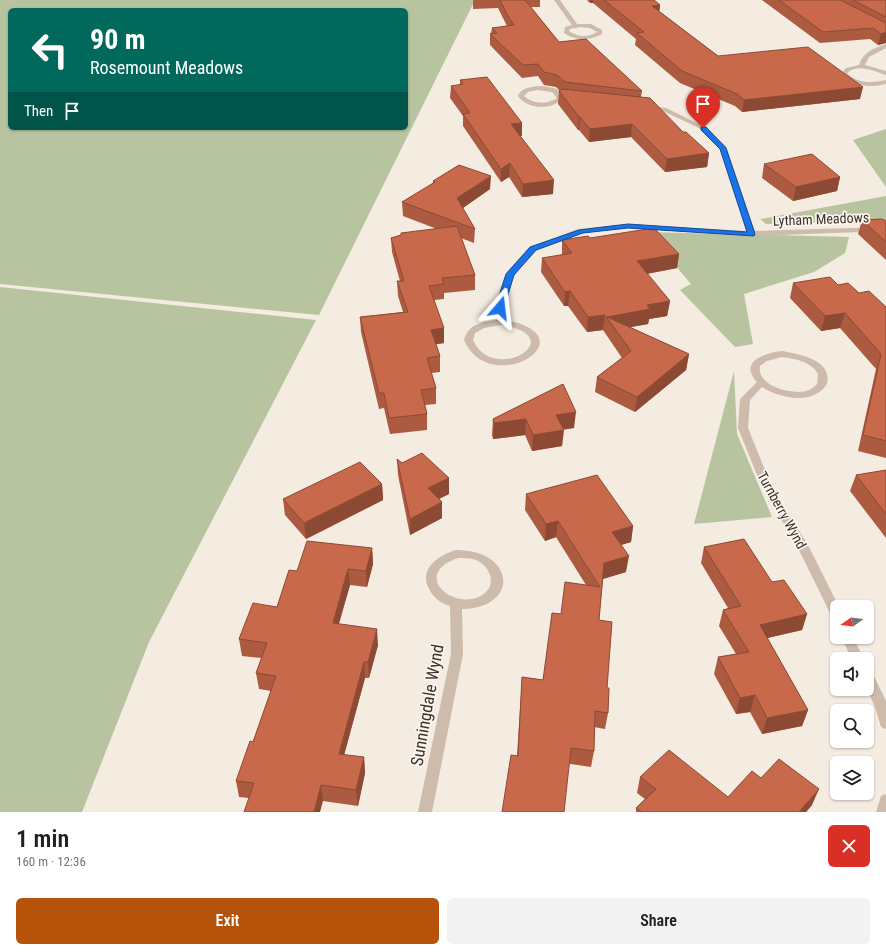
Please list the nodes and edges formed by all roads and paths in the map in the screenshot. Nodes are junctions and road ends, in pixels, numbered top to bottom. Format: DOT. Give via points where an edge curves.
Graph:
graph roads {
  1 [pos="557,0"];
  2 [pos="575,25"];
  3 [pos="886,46"];
  4 [pos="861,67"];
  5 [pos="886,73"];
  6 [pos="886,82"];
  7 [pos="560,98"];
  8 [pos="575,100"];
  9 [pos="635,106"];
  10 [pos="886,229"];
  11 [pos="752,234"];
  12 [pos="502,322"];
  13 [pos="762,382"];
  14 [pos="830,602"];
  15 [pos="456,604"];
  16 [pos="874,691"];
  17 [pos="886,723"];
  18 [pos="886,801"];
  19 [pos="425,812"];
  20 [pos="883,812"];
  1 -- 2 [label="street"];
  2 -- 2 [label="street" via="591,26 599,29 600,33 586,37 568,34 567,28"];
  3 -- 4 [label="street" via="869,52"];
  4 -- 5 [label="street"];
  4 -- 6 [label="street" via="849,69 844,73 849,79 862,83"];
  7 -- 7 [label="street" via="554,103 540,104 528,102 521,96 527,90 542,88 556,91"];
  7 -- 8 [label="street"];
  9 -- 11 [label="street" via="664,109 703,128 723,148"];
  10 -- 11 [label="street, Lytham Meadows"];
  11 -- 12 [label="street, Lytham Meadows" via="628,226 581,231 533,249 510,274 500,308"];
  12 -- 12 [label="street" via="522,326 534,337 534,349 517,360 501,362 489,360 472,351 468,337 473,331 480,326"];
  13 -- 13 [label="street" via="754,369 757,362 772,355 782,354 804,359 820,370 823,376 823,383 819,388 803,394 780,392"];
  13 -- 14 [label="street, Turnberry Wynd" via="745,399 743,428 766,485 803,547"];
  15 -- 15 [label="street" via="437,594 432,587 430,578 433,570 442,560 456,554 478,556 487,560 498,575 494,591 478,602"];
  15 -- 19 [label="street, Sunningdale Wynd" via="457,654"];
  16 -- 17 [label="street"];
  18 -- 20 [label="street"];
}
